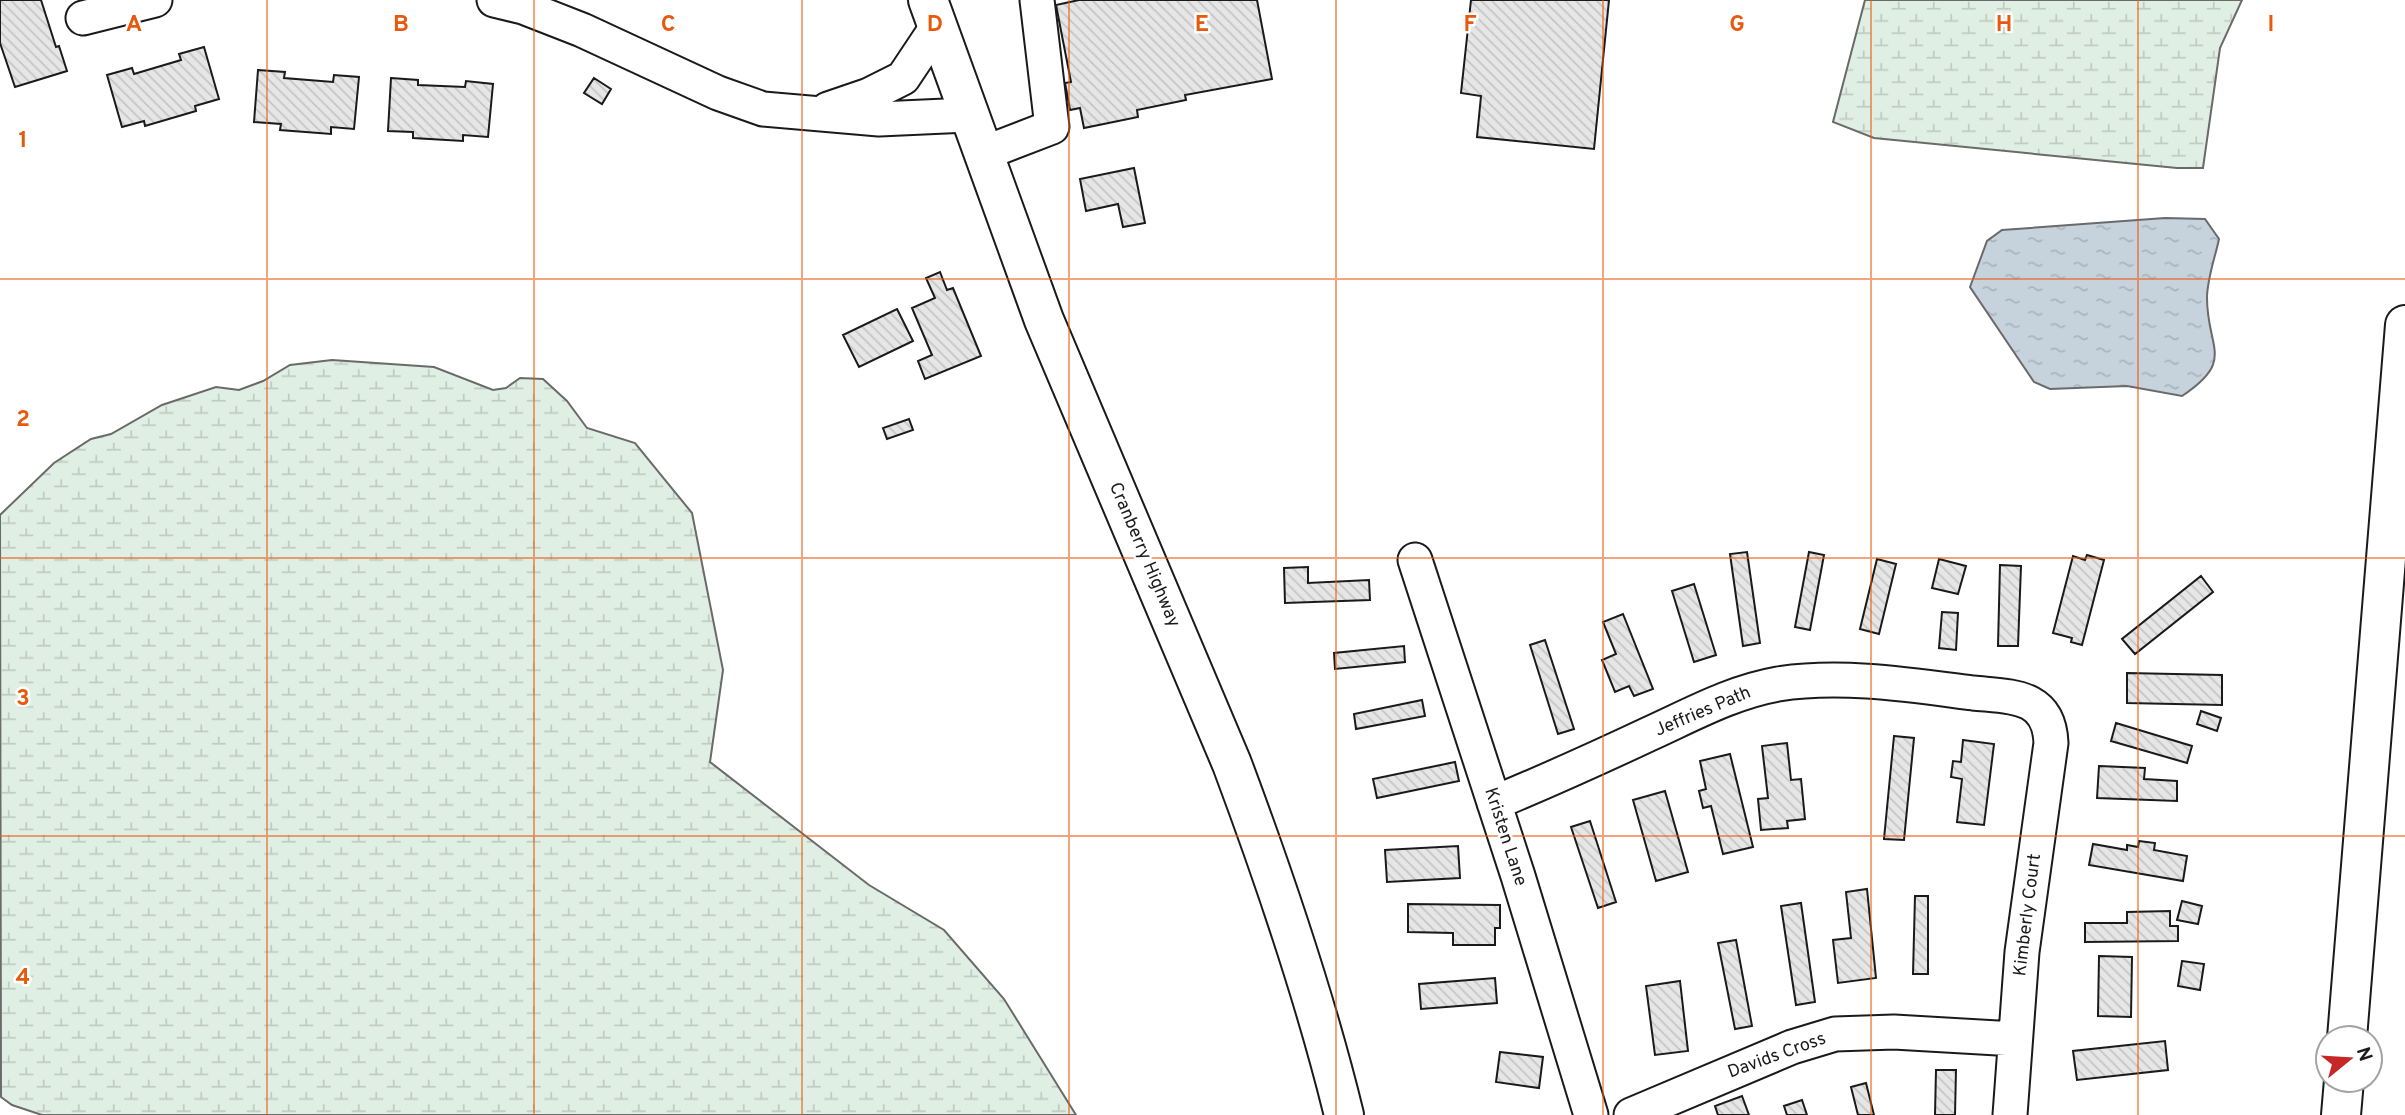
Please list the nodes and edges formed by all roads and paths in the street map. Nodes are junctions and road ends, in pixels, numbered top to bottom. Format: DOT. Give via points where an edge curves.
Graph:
graph roads {
  1 [pos="155,0"];
  2 [pos="494,0"];
  3 [pos="1037,0"];
  4 [pos="932,14"];
  5 [pos="83,18"];
  6 [pos="816,113"];
  7 [pos="968,115"];
  8 [pos="982,154"];
  9 [pos="2405,325"];
  10 [pos="1415,560"];
  11 [pos="2046,716"];
  12 [pos="1494,803"];
  13 [pos="2348,1024"];
  14 [pos="2015,1039"];
  15 [pos="2343,1094"];
  16 [pos="1344,1115"];
  17 [pos="1591,1115"];
  18 [pos="1631,1115"];
  19 [pos="2010,1115"];
  20 [pos="2341,1115"];
  1 -- 5 [label="street"];
  2 -- 6 [label="street" via="582,30 763,109"];
  3 -- 8 [label="street" via="1052,127"];
  4 -- 6 [label="street" via="903,78"];
  4 -- 7 [label="main road, Cranberry Highway"];
  6 -- 7 [label="street" via="878,119"];
  7 -- 8 [label="main road, Cranberry Highway"];
  8 -- 16 [label="main road, Cranberry Highway" via="1044,320 1236,777 1297,950"];
  9 -- 13 [label="main road"];
  10 -- 12 [label="street, Kristen Lane"];
  11 -- 12 [label="street, Jeffries Path" via="2014,697 1946,689 1817,681 1775,685 1716,703"];
  11 -- 14 [label="street, Kimberly Court" via="2050,754 2022,952"];
  12 -- 17 [label="street, Kristen Lane"];
  14 -- 18 [label="street, Davids Cross" via="1894,1032 1835,1034 1792,1047"];
  14 -- 19 [label="street, Kimberly Court"];
  15 -- 20 [label="main road"];
}
